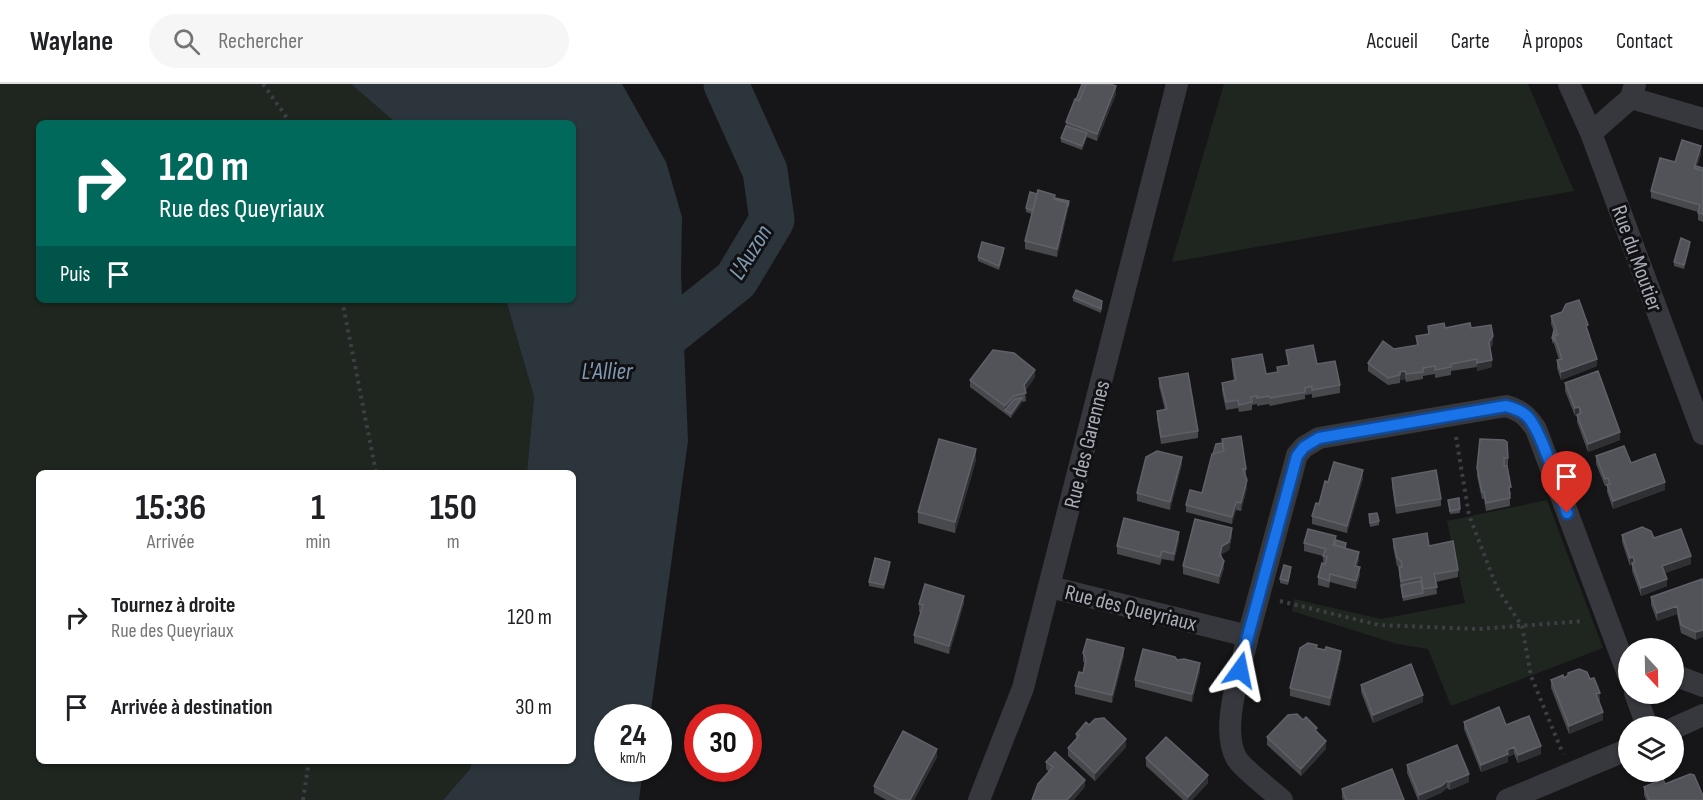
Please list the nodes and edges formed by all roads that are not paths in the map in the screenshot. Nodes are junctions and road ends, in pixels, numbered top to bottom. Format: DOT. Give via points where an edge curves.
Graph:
graph roads {
  1 [pos="1177,84"];
  2 [pos="1569,84"];
  3 [pos="1633,91"];
  4 [pos="1703,119"];
  5 [pos="1591,133"];
  6 [pos="1703,434"];
  7 [pos="1050,587"];
  8 [pos="1248,636"];
  9 [pos="1618,642"];
  10 [pos="1684,679"];
  11 [pos="1703,686"];
  12 [pos="1703,715"];
  13 [pos="1684,724"];
  14 [pos="1618,754"];
  15 [pos="979,800"];
  16 [pos="1282,800"];
  17 [pos="1507,800"];
  1 -- 7 [label="street, Rue des Garennes"];
  2 -- 5 [label="street, Rue du Moutier"];
  3 -- 4 [label="street"];
  3 -- 5 [label="street"];
  5 -- 6 [label="street, Rue du Moutier"];
  7 -- 8 [label="street, Rue des Queyriaux"];
  7 -- 15 [label="street, Rue des Garennes" via="1023,688"];
  8 -- 9 [label="street" via="1297,456 1304,447 1319,438 1506,406 1518,409 1536,429 1606,619"];
  8 -- 16 [label="street" via="1229,740 1238,760"];
  10 -- 11 [label="street"];
  12 -- 13 [label="street"];
  14 -- 17 [label="street"];
}
